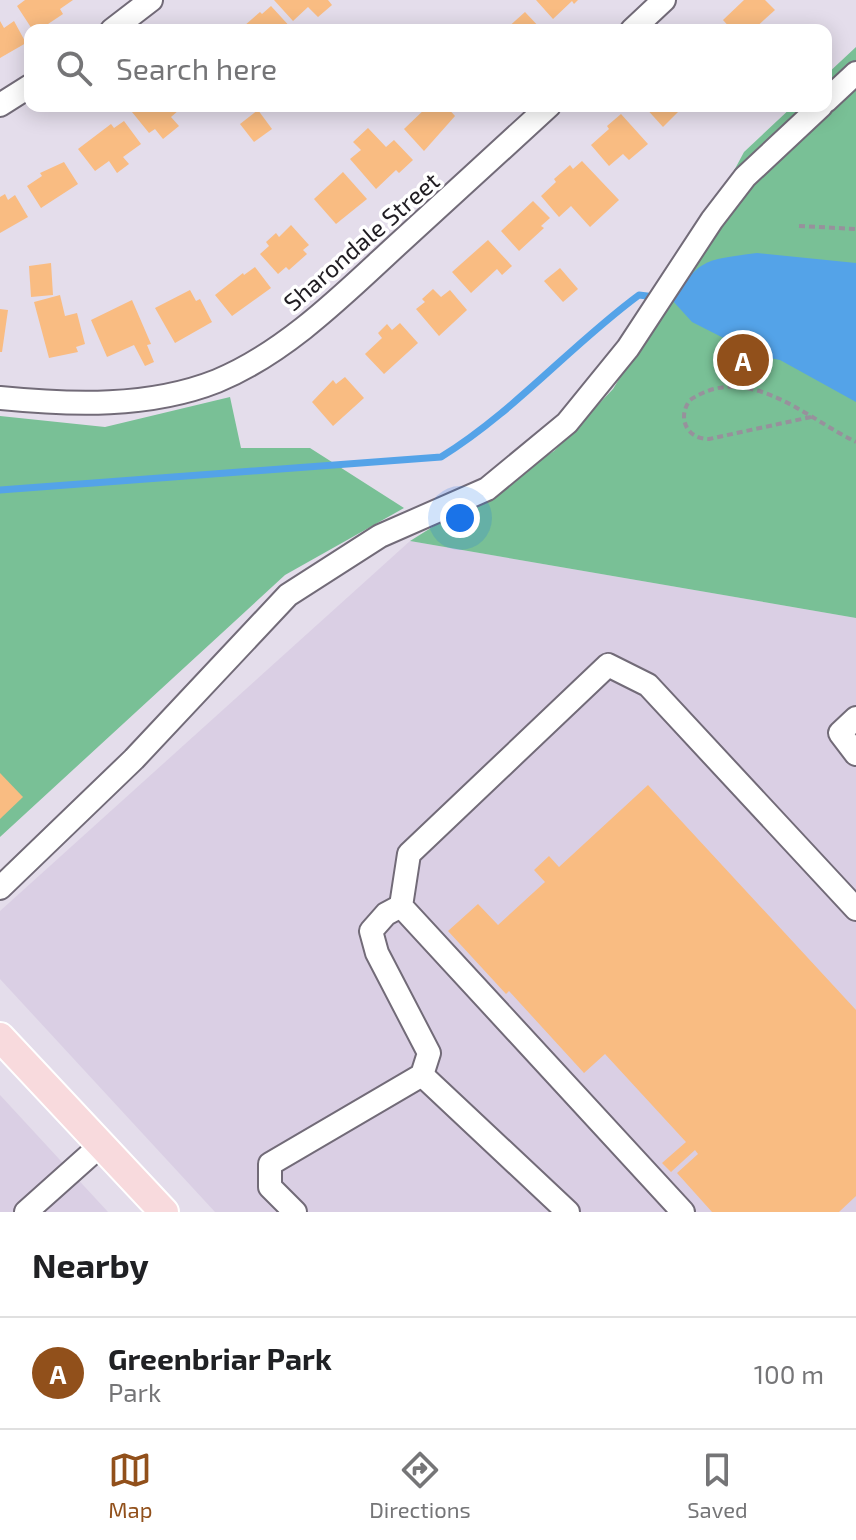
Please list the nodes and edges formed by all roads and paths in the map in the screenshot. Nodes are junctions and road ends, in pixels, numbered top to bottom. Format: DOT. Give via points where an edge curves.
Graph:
graph roads {
  1 [pos="151,0"];
  2 [pos="664,0"];
  3 [pos="120,24"];
  4 [pos="638,24"];
  5 [pos="856,73"];
  6 [pos="24,90"];
  7 [pos="832,95"];
  8 [pos="0,105"];
  9 [pos="542,112"];
  10 [pos="815,112"];
  11 [pos="799,226"];
  12 [pos="856,229"];
  13 [pos="0,398"];
  14 [pos="811,417"];
  15 [pos="856,442"];
  16 [pos="856,718"];
  17 [pos="856,754"];
  18 [pos="0,888"];
  19 [pos="401,906"];
  20 [pos="856,909"];
  21 [pos="0,1037"];
  22 [pos="422,1075"];
  23 [pos="101,1145"];
  24 [pos="26,1212"];
  25 [pos="164,1212"];
  26 [pos="295,1212"];
  27 [pos="568,1212"];
  28 [pos="683,1212"];
  1 -- 3 [label="street"];
  2 -- 4 [label="street"];
  5 -- 7 [label="street"];
  6 -- 8 [label="street"];
  9 -- 13 [label="street, Sharondale Street" via="318,318 253,362 217,380 140,400 60,404"];
  10 -- 18 [label="street" via="745,177 628,348 567,423 487,489 380,536 288,595 134,759"];
  11 -- 12 [label="path"];
  14 -- 14 [label="path" via="709,439 689,432 683,419 690,400 734,385 787,402"];
  14 -- 15 [label="path"];
  16 -- 17 [label="street" via="840,733"];
  19 -- 20 [label="street" via="409,854 608,665 648,685"];
  19 -- 22 [label="street" via="371,931 377,953 429,1053"];
  19 -- 28 [label="street"];
  21 -- 23 [label="main road"];
  22 -- 26 [label="street" via="270,1164 270,1187"];
  22 -- 27 [label="street"];
  23 -- 24 [label="street"];
  23 -- 25 [label="main road"];
}
